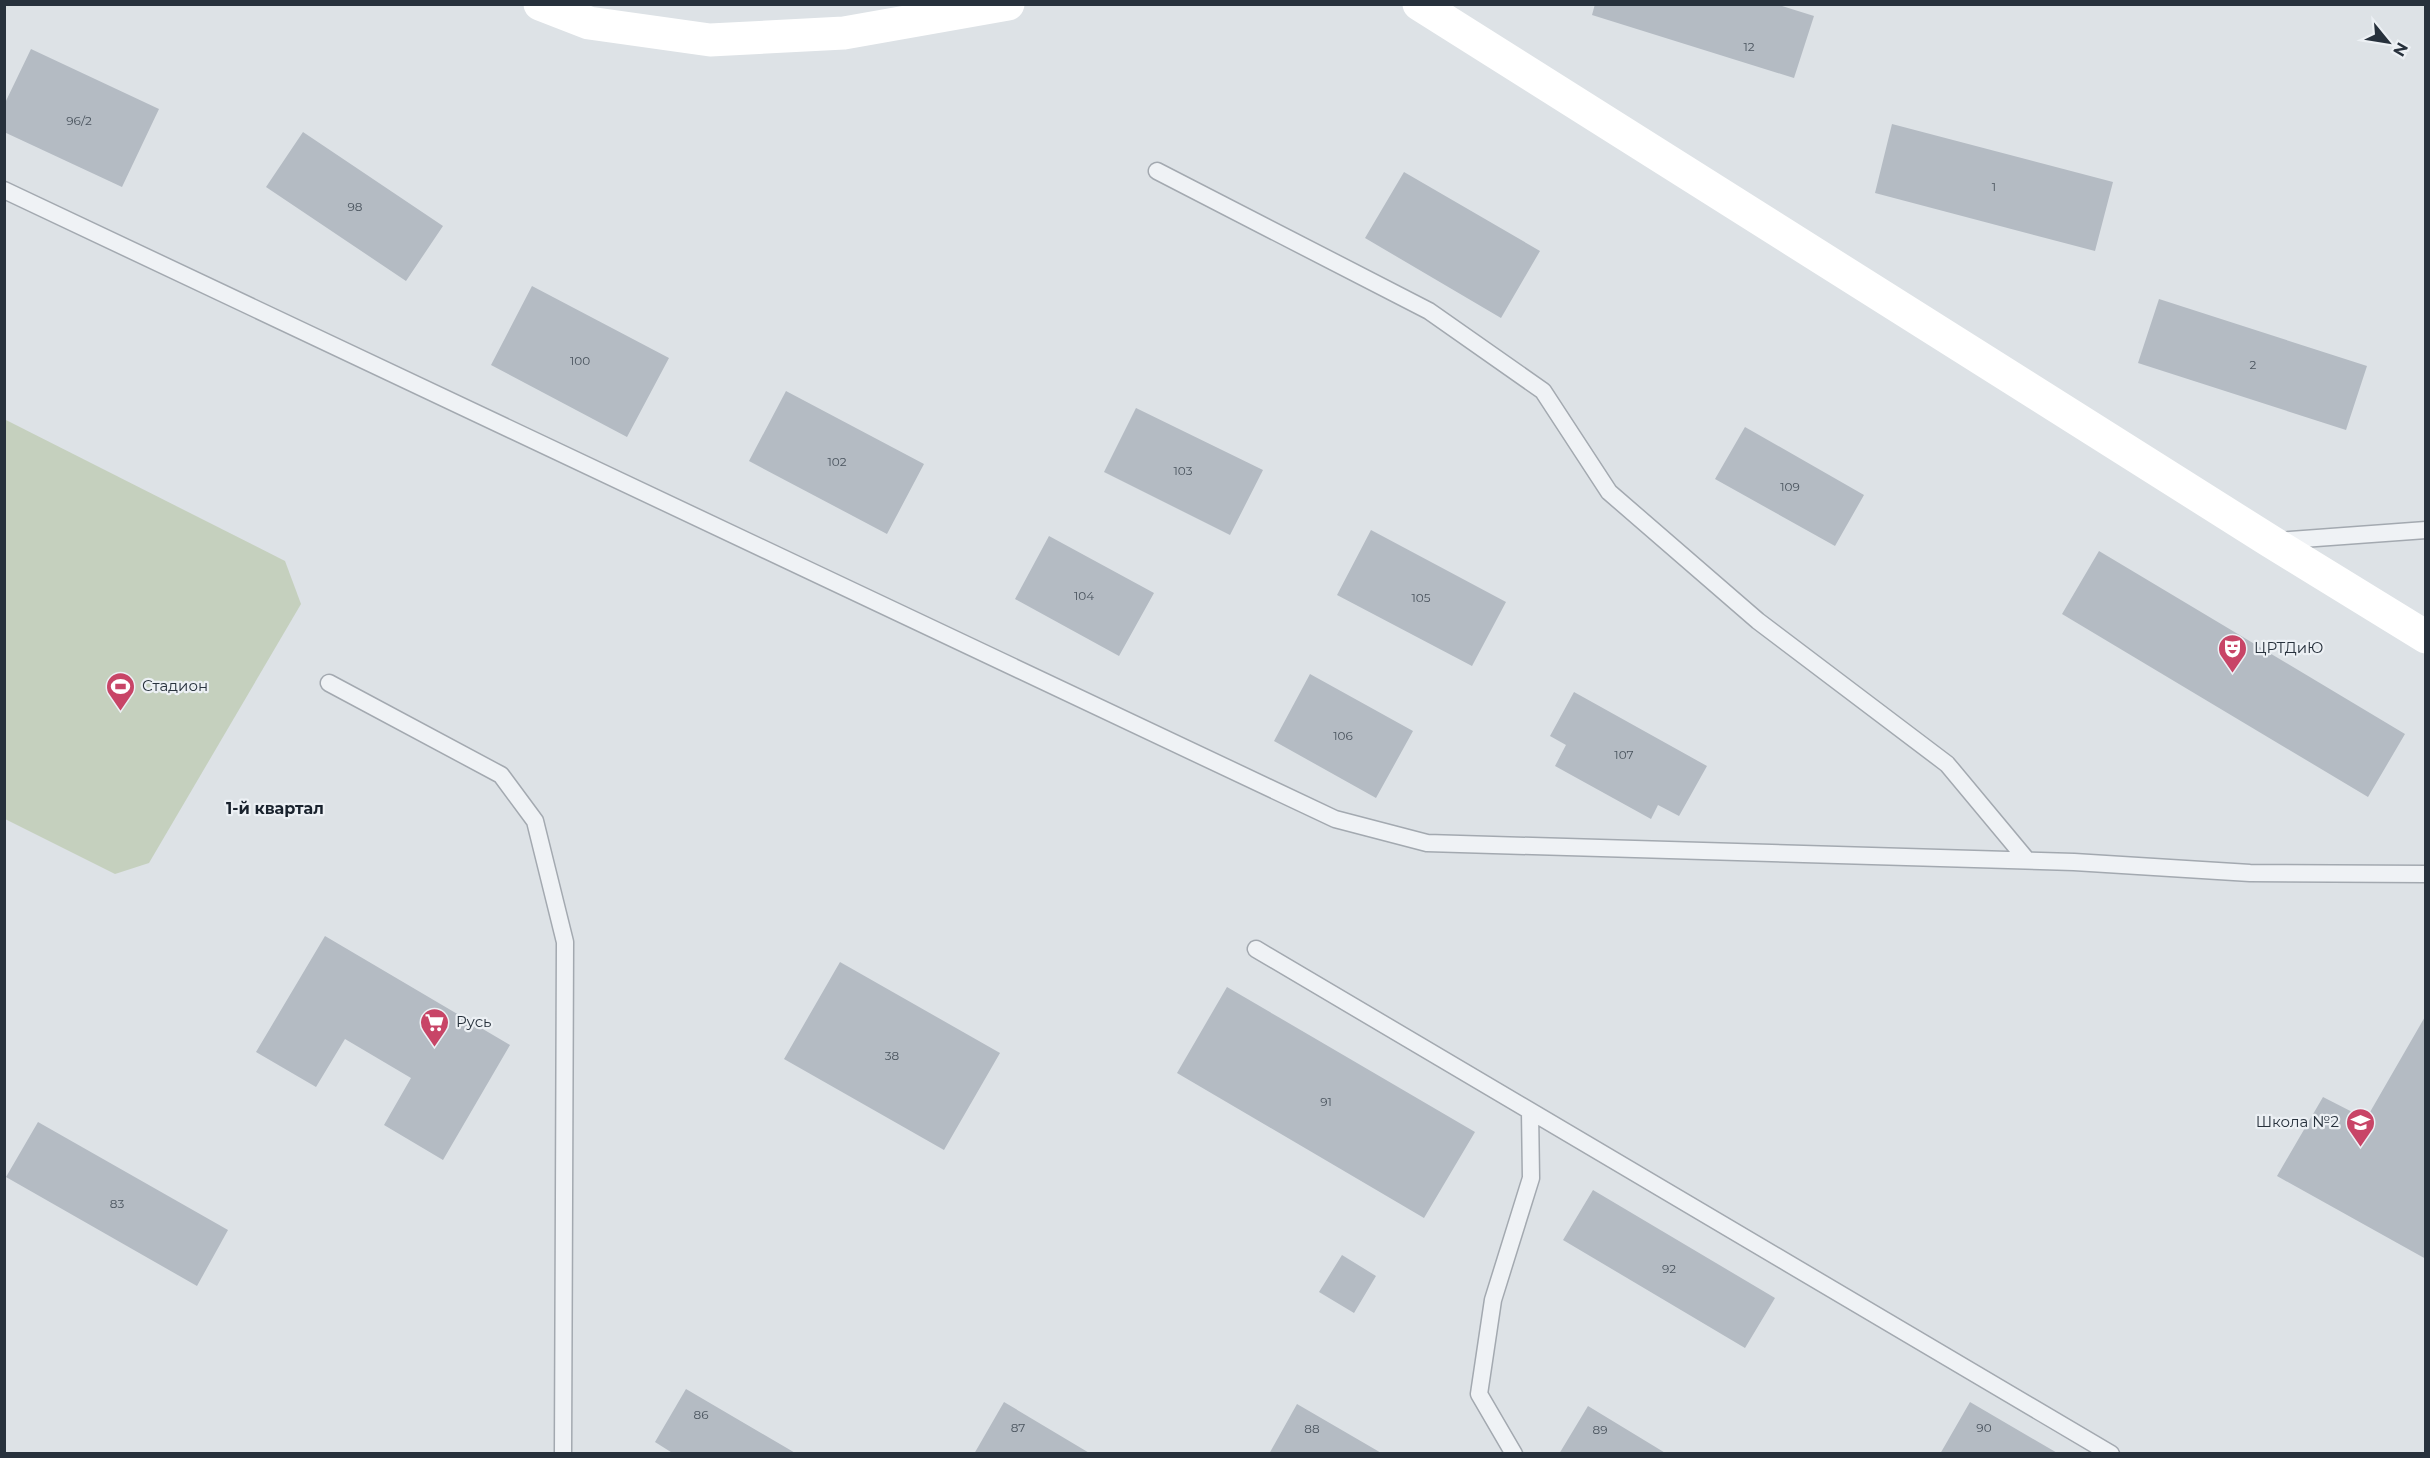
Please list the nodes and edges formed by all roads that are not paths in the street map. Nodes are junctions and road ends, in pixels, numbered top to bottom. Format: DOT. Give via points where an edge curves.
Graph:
graph roads {
  1 [pos="540,4"];
  2 [pos="1008,4"];
  3 [pos="1419,4"];
  4 [pos="1157,171"];
  5 [pos="4,190"];
  6 [pos="2426,530"];
  7 [pos="2270,542"];
  8 [pos="2426,637"];
  9 [pos="329,683"];
  10 [pos="2027,860"];
  11 [pos="2426,874"];
  12 [pos="1256,949"];
  13 [pos="1530,1111"];
  14 [pos="563,1454"];
  15 [pos="1514,1454"];
  16 [pos="2111,1454"];
  1 -- 2 [label="street" via="589,23 710,40 844,33"];
  3 -- 7 [label="street"];
  4 -- 10 [label="lane" via="1429,311 1543,391 1609,492 1758,621 1947,764"];
  5 -- 10 [label="lane" via="1335,819 1427,843"];
  6 -- 7 [label="lane"];
  7 -- 8 [label="street"];
  9 -- 14 [label="lane" via="501,775 535,821 565,942"];
  10 -- 11 [label="lane" via="2250,873"];
  12 -- 13 [label="lane"];
  13 -- 15 [label="lane" via="1531,1178 1492,1300 1479,1394"];
  13 -- 16 [label="lane"];
}
